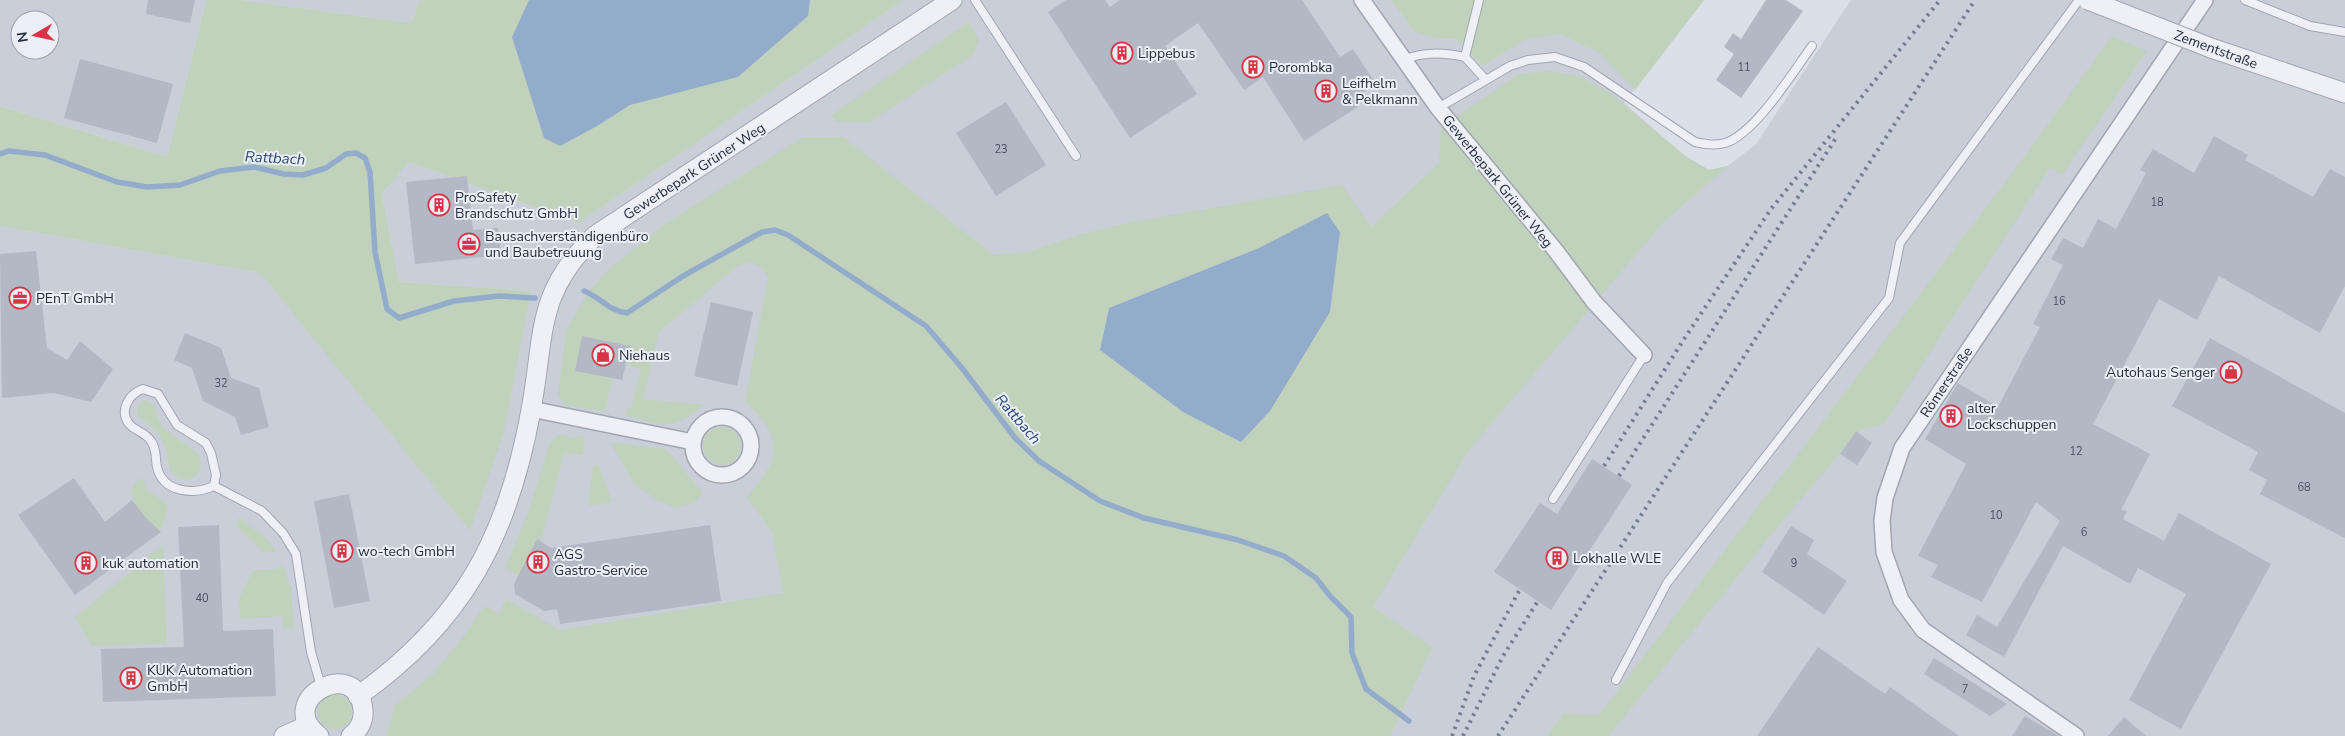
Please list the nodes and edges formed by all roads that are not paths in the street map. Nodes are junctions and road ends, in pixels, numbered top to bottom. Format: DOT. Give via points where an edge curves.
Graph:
graph roads {
  1 [pos="952,0"];
  2 [pos="975,0"];
  3 [pos="1362,0"];
  4 [pos="1480,0"];
  5 [pos="2079,0"];
  6 [pos="2088,0"];
  7 [pos="2205,0"];
  8 [pos="2245,0"];
  9 [pos="2345,32"];
  10 [pos="1812,46"];
  11 [pos="1465,57"];
  12 [pos="1404,60"];
  13 [pos="1485,79"];
  14 [pos="2345,93"];
  15 [pos="1438,108"];
  16 [pos="1076,156"];
  17 [pos="1644,355"];
  18 [pos="531,409"];
  19 [pos="692,442"];
  20 [pos="214,486"];
  21 [pos="1553,499"];
  22 [pos="1616,680"];
  23 [pos="321,686"];
  24 [pos="358,696"];
  25 [pos="314,730"];
  26 [pos="353,735"];
  27 [pos="284,736"];
  28 [pos="2076,736"];
  1 -- 18 [label="street, Gewerbepark Grüner Weg" via="596,235 579,251 562,273 551,296 542,328"];
  2 -- 16 [label="lane"];
  3 -- 12 [label="street, Gewerbepark Grüner Weg"];
  4 -- 11 [label="lane"];
  5 -- 22 [label="lane" via="1900,243 1889,298 1668,583"];
  6 -- 14 [label="street, Zementstraße, bridge" via="2211,48"];
  7 -- 28 [label="street, Römerstraße" via="1902,448 1885,498 1882,521 1884,552 1901,600 1923,630"];
  8 -- 9 [label="lane" via="2310,26"];
  10 -- 13 [label="lane" via="1753,125 1733,140 1712,145 1695,142 1569,60 1555,57 1528,60"];
  11 -- 12 [label="lane" via="1418,54"];
  11 -- 13 [label="lane"];
  12 -- 15 [label="street, Gewerbepark Grüner Weg"];
  13 -- 15 [label="lane"];
  15 -- 17 [label="street, Gewerbepark Grüner Weg" via="1594,302"];
  17 -- 21 [label="lane"];
  18 -- 19 [label="street"];
  18 -- 24 [label="street, Gewerbepark Grüner Weg" via="518,470 483,563 448,615 413,653"];
  20 -- 20 [label="lane" via="216,475 206,443 177,425 156,392 144,389 129,398 126,418 150,439 155,447 157,467 167,483 186,491"];
  20 -- 23 [label="lane" via="262,511 284,533 296,554 311,652"];
  23 -- 24 [label="street" via="344,685"];
  23 -- 25 [label="street" via="310,697 307,706 306,716"];
  24 -- 26 [label="street" via="363,720"];
  25 -- 27 [label="street"];
}
